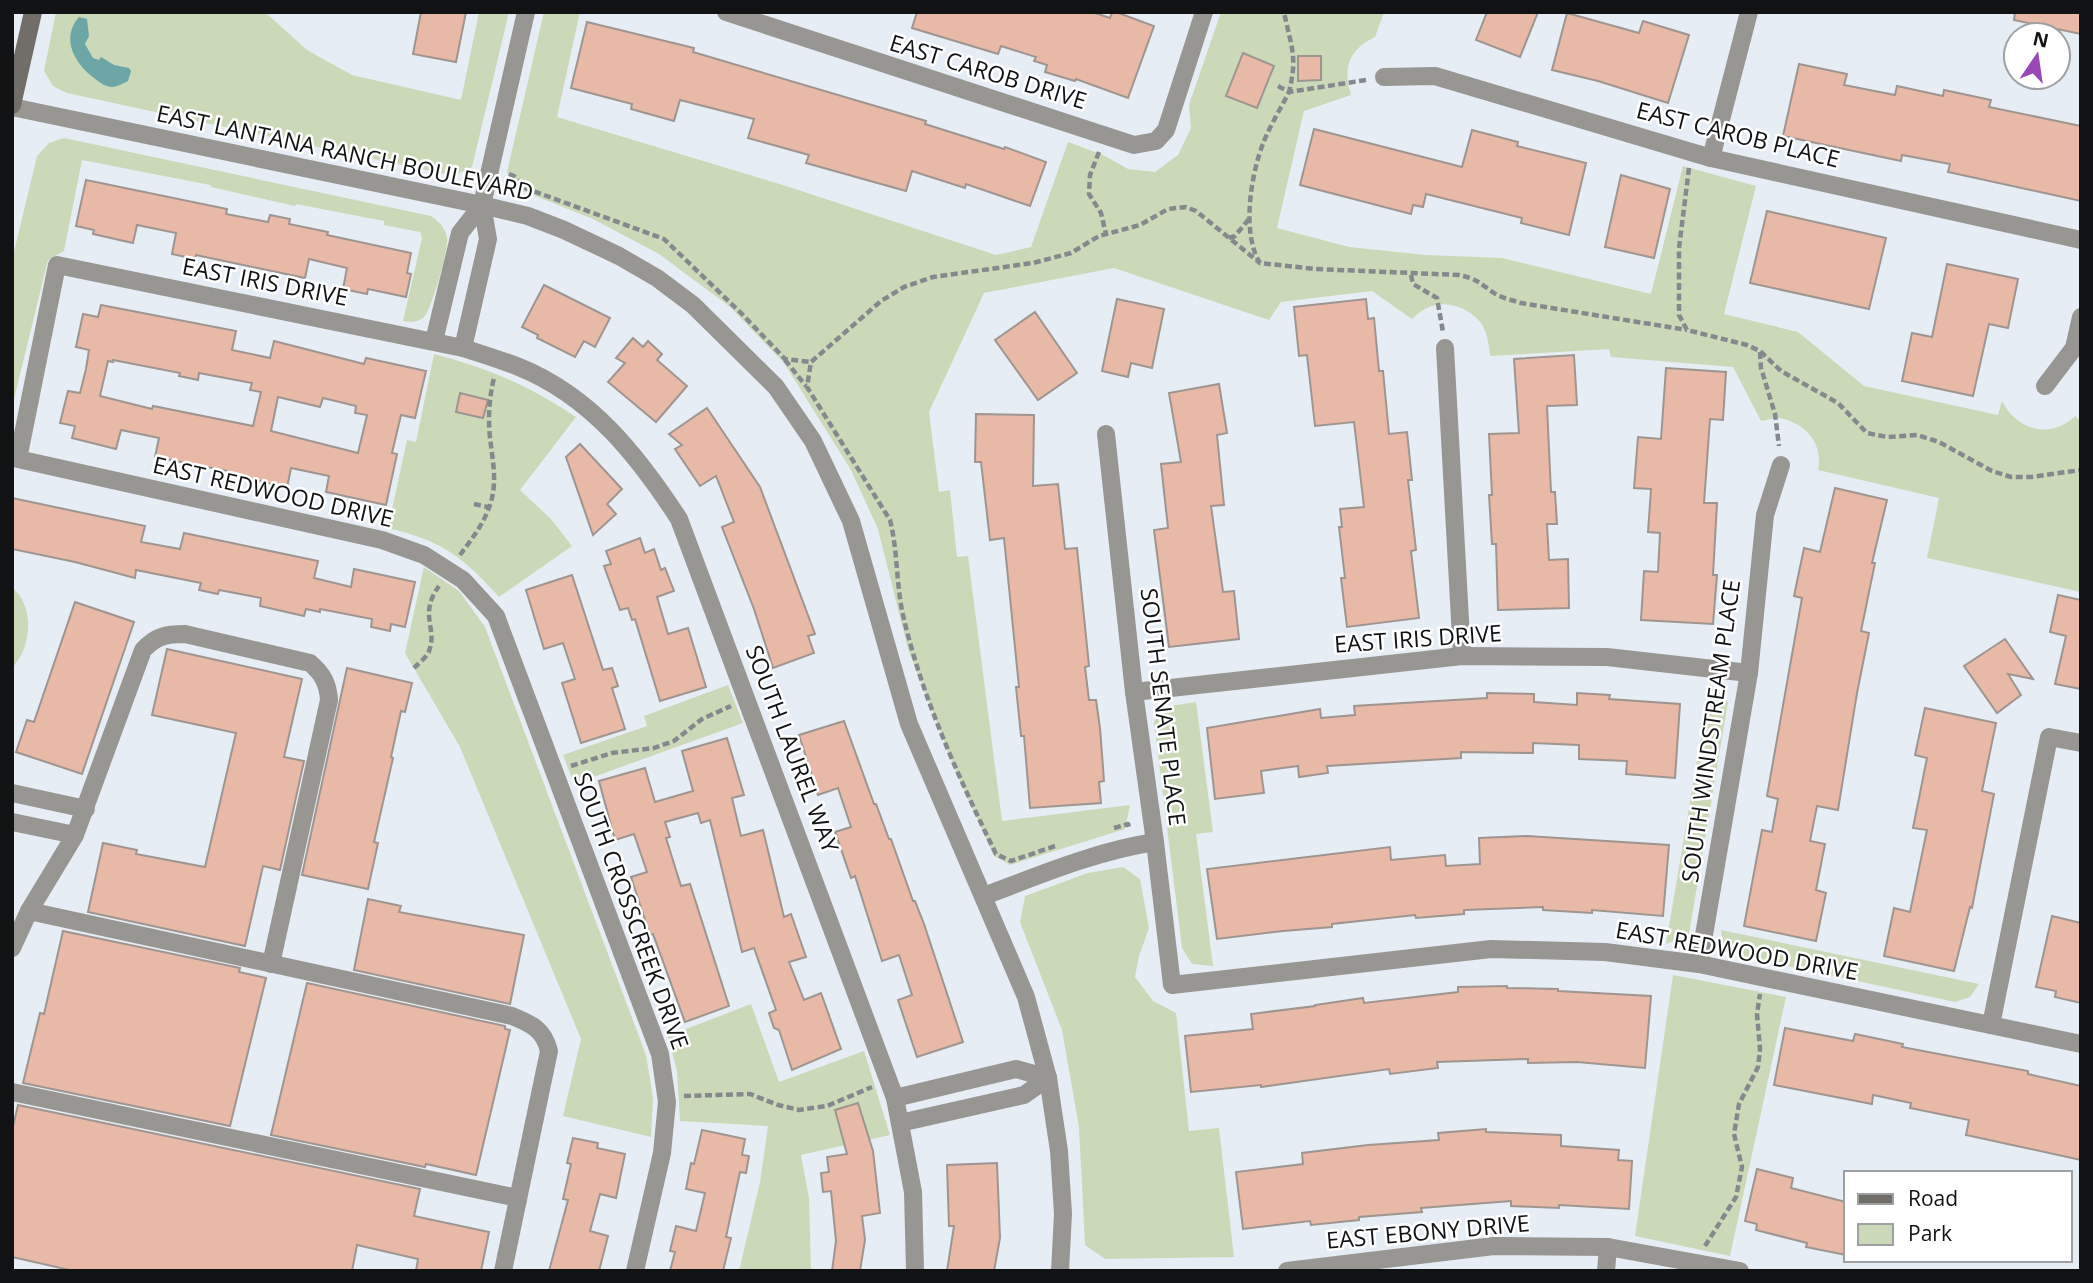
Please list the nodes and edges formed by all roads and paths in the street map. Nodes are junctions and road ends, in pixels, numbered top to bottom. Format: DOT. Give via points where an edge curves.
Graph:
graph roads {
  1 [pos="33,12"];
  2 [pos="526,12"];
  3 [pos="726,12"];
  4 [pos="1204,12"];
  5 [pos="1284,12"];
  6 [pos="1749,12"];
  7 [pos="1384,77"];
  8 [pos="1278,86"];
  9 [pos="1289,92"];
  10 [pos="12,106"];
  11 [pos="1106,134"];
  12 [pos="1693,153"];
  13 [pos="1711,158"];
  14 [pos="482,205"];
  15 [pos="1250,218"];
  16 [pos="1106,234"];
  17 [pos="1229,238"];
  18 [pos="2081,240"];
  19 [pos="1260,263"];
  20 [pos="1410,275"];
  21 [pos="2081,317"];
  22 [pos="1687,330"];
  23 [pos="434,341"];
  24 [pos="464,348"];
  25 [pos="1445,348"];
  26 [pos="1760,351"];
  27 [pos="785,359"];
  28 [pos="499,360"];
  29 [pos="2045,386"];
  30 [pos="807,387"];
  31 [pos="1106,434"];
  32 [pos="18,459"];
  33 [pos="1781,465"];
  34 [pos="2081,470"];
  35 [pos="474,504"];
  36 [pos="488,507"];
  37 [pos="450,571"];
  38 [pos="495,616"];
  39 [pos="1462,656"];
  40 [pos="414,668"];
  41 [pos="1749,673"];
  42 [pos="1134,692"];
  43 [pos="747,699"];
  44 [pos="2081,743"];
  45 [pos="554,772"];
  46 [pos="12,793"];
  47 [pos="86,809"];
  48 [pos="12,822"];
  49 [pos="1111,830"];
  50 [pos="75,835"];
  51 [pos="1155,842"];
  52 [pos="1064,844"];
  53 [pos="1131,845"];
  54 [pos="984,895"];
  55 [pos="29,911"];
  56 [pos="12,948"];
  57 [pos="271,964"];
  58 [pos="1699,964"];
  59 [pos="1764,978"];
  60 [pos="1172,985"];
  61 [pos="1991,1025"];
  62 [pos="2081,1044"];
  63 [pos="1048,1078"];
  64 [pos="892,1090"];
  65 [pos="12,1092"];
  66 [pos="666,1097"];
  67 [pos="900,1123"];
  68 [pos="518,1198"];
  69 [pos="1608,1247"];
  70 [pos="1695,1261"];
  71 [pos="503,1271"];
  72 [pos="635,1271"];
  73 [pos="915,1271"];
  74 [pos="1060,1271"];
  75 [pos="1287,1271"];
  76 [pos="1606,1271"];
  77 [pos="1740,1271"];
  1 -- 10 [label="main road"];
  2 -- 14 [label="street"];
  3 -- 11 [label="street, EAST CAROB DRIVE"];
  4 -- 11 [label="street, EAST CAROB DRIVE" via="1166,130 1156,141 1134,145"];
  5 -- 9 [label="path" via="1295,56"];
  6 -- 13 [label="street"];
  7 -- 9 [label="path"];
  7 -- 12 [label="street, EAST CAROB PLACE" via="1435,76"];
  8 -- 9 [label="path"];
  9 -- 15 [label="path" via="1258,158"];
  10 -- 14 [label="street, EAST LANTANA RANCH BOULEVARD"];
  11 -- 16 [label="path" via="1088,186"];
  12 -- 13 [label="street, EAST CAROB PLACE"];
  12 -- 22 [label="path" via="1679,248 1679,315"];
  13 -- 18 [label="street, EAST CAROB PLACE"];
  14 -- 23 [label="street" via="460,233"];
  14 -- 24 [label="street" via="488,239"];
  14 -- 54 [label="street, EAST LANTANA RANCH BOULEVARD" via="564,230 657,278 693,305 775,387 813,441 851,522 909,724"];
  15 -- 17 [label="path"];
  15 -- 19 [label="path" via="1248,230"];
  16 -- 17 [label="path" via="1140,225 1168,209 1186,207"];
  16 -- 30 [label="path" via="1071,253 933,277 904,288 881,301 811,362"];
  17 -- 19 [label="path"];
  19 -- 20 [label="path"];
  20 -- 22 [label="path" via="1459,275 1521,303"];
  20 -- 25 [label="path" via="1413,284 1437,298"];
  21 -- 29 [label="street" via="2074,348"];
  22 -- 26 [label="path"];
  23 -- 24 [label="street, EAST IRIS DRIVE"];
  23 -- 32 [label="street, EAST IRIS DRIVE" via="57,265"];
  24 -- 28 [label="street, SOUTH LAUREL WAY"];
  25 -- 39 [label="street"];
  26 -- 33 [label="path"];
  26 -- 34 [label="path" via="1781,371 1838,404 1867,433 1917,435 2011,477"];
  27 -- 30 [label="path"];
  28 -- 36 [label="path" via="490,396 494,466"];
  28 -- 43 [label="street, SOUTH LAUREL WAY" via="573,396 618,436 648,472 679,519"];
  30 -- 52 [label="path" via="890,520 902,613 913,653 946,743 996,854 1011,861"];
  31 -- 42 [label="street, SOUTH SENATE PLACE"];
  32 -- 37 [label="street, EAST REDWOOD DRIVE" via="382,540 424,555"];
  33 -- 41 [label="street, SOUTH WINDSTREAM PLACE" via="1765,515"];
  35 -- 36 [label="path"];
  36 -- 37 [label="path" via="484,522"];
  37 -- 38 [label="street, EAST REDWOOD DRIVE" via="463,579"];
  37 -- 40 [label="path" via="428,609 429,653"];
  38 -- 45 [label="street, SOUTH CROSSCREEK DRIVE"];
  39 -- 41 [label="street, EAST IRIS DRIVE" via="1607,657"];
  39 -- 42 [label="street, EAST IRIS DRIVE"];
  41 -- 58 [label="street, SOUTH WINDSTREAM PLACE"];
  42 -- 51 [label="street, SOUTH SENATE PLACE"];
  43 -- 45 [label="path" via="702,719 674,741 612,753"];
  43 -- 64 [label="street, SOUTH LAUREL WAY"];
  44 -- 61 [label="street" via="2049,737"];
  45 -- 66 [label="street, SOUTH CROSSCREEK DRIVE" via="660,1054"];
  46 -- 47 [label="street"];
  47 -- 50 [label="street"];
  47 -- 57 [label="street" via="143,650 153,639 185,634 297,659 320,671 329,700"];
  48 -- 50 [label="street"];
  49 -- 53 [label="path" via="1128,824"];
  50 -- 55 [label="street"];
  51 -- 53 [label="street"];
  51 -- 60 [label="street, SOUTH SENATE PLACE"];
  53 -- 54 [label="street"];
  54 -- 63 [label="street, EAST LANTANA RANCH BOULEVARD" via="1026,996"];
  55 -- 56 [label="street"];
  55 -- 57 [label="street"];
  57 -- 68 [label="street" via="533,1024 545,1037 549,1051"];
  58 -- 59 [label="street, EAST REDWOOD DRIVE"];
  58 -- 60 [label="street, EAST REDWOOD DRIVE" via="1605,951 1490,949"];
  59 -- 61 [label="street, EAST REDWOOD DRIVE"];
  59 -- 70 [label="path" via="1757,1014 1758,1067 1739,1104 1734,1134 1742,1167 1735,1197"];
  61 -- 62 [label="street, EAST REDWOOD DRIVE"];
  63 -- 64 [label="street" via="1016,1069"];
  63 -- 67 [label="street" via="1024,1094"];
  63 -- 74 [label="street, EAST LANTANA RANCH BOULEVARD" via="1060,1164"];
  64 -- 66 [label="path" via="854,1093 827,1106 799,1110 750,1094"];
  64 -- 67 [label="street, SOUTH LAUREL WAY"];
  65 -- 68 [label="street"];
  66 -- 72 [label="street, SOUTH CROSSCREEK DRIVE" via="662,1153"];
  67 -- 73 [label="street, SOUTH LAUREL WAY" via="913,1192"];
  68 -- 71 [label="street"];
  69 -- 70 [label="street, EAST EBONY DRIVE"];
  69 -- 75 [label="street, EAST EBONY DRIVE" via="1494,1246"];
  69 -- 76 [label="street"];
  70 -- 77 [label="street, EAST EBONY DRIVE"];
}
